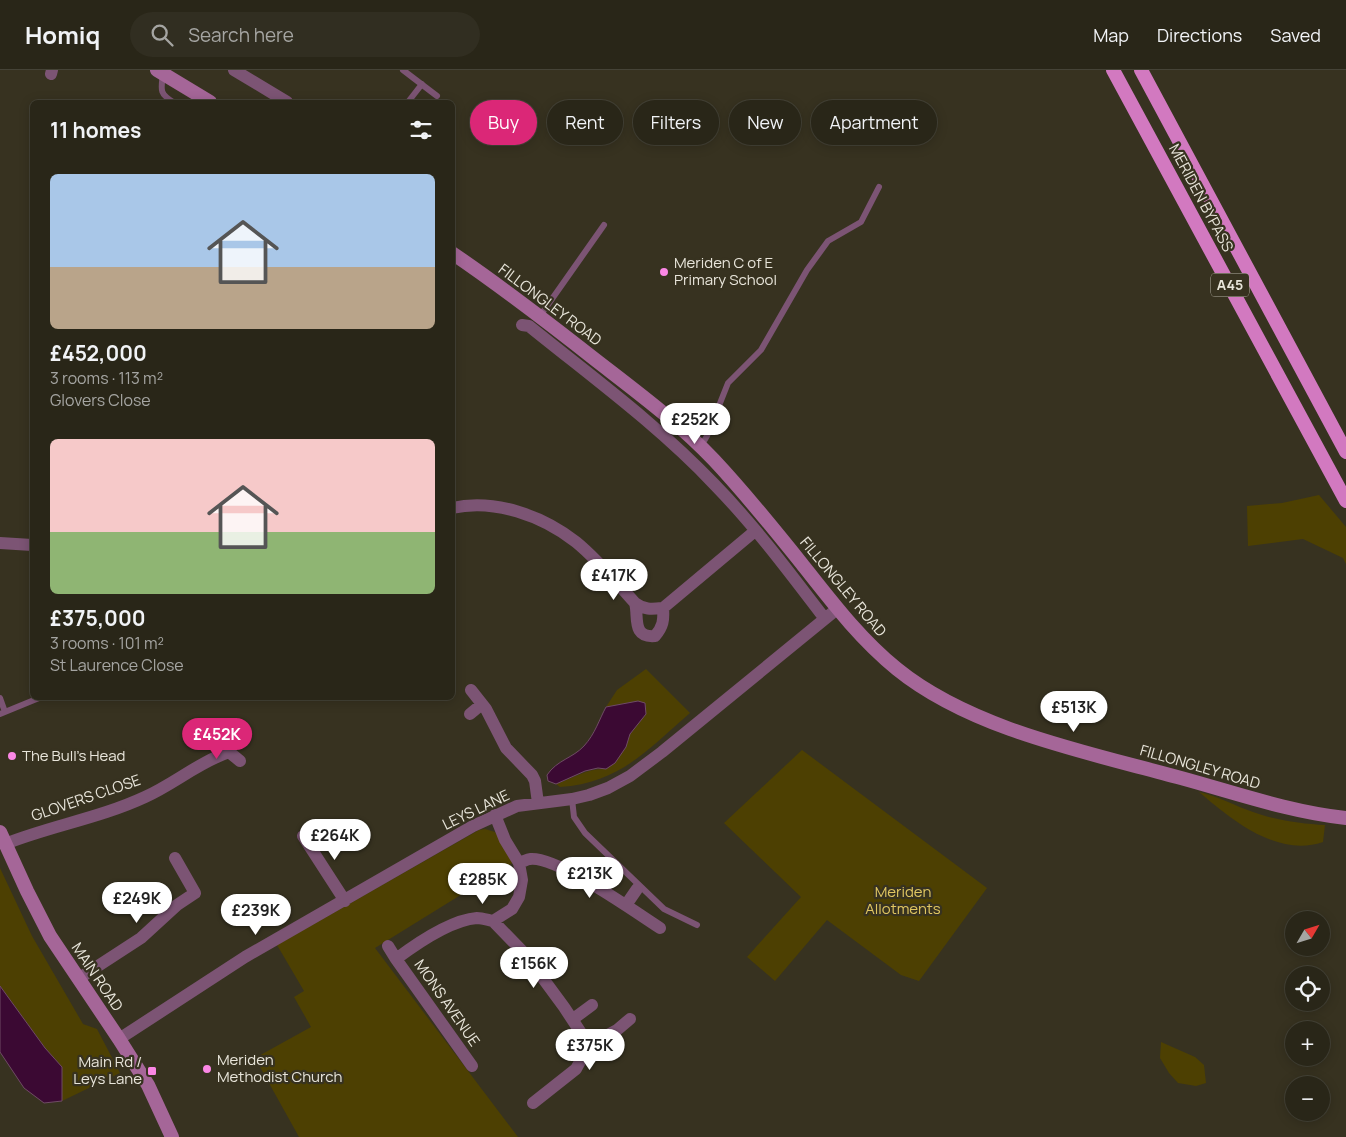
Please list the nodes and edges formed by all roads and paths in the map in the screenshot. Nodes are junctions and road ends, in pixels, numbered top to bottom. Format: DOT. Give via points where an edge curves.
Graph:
graph roads {
  1 [pos="403,70"];
  2 [pos="1113,70"];
  3 [pos="1141,70"];
  4 [pos="239,71"];
  5 [pos="160,72"];
  6 [pos="422,84"];
  7 [pos="436,96"];
  8 [pos="170,100"];
  9 [pos="207,100"];
  10 [pos="284,100"];
  11 [pos="410,100"];
  12 [pos="878,188"];
  13 [pos="604,225"];
  14 [pos="455,255"];
  15 [pos="540,316"];
  16 [pos="522,325"];
  17 [pos="701,446"];
  18 [pos="1346,452"];
  19 [pos="1346,501"];
  20 [pos="455,508"];
  21 [pos="755,531"];
  22 [pos="0,543"];
  23 [pos="30,545"];
  24 [pos="635,603"];
  25 [pos="663,608"];
  26 [pos="837,609"];
  27 [pos="825,619"];
  28 [pos="471,690"];
  29 [pos="0,698"];
  30 [pos="34,700"];
  31 [pos="482,704"];
  32 [pos="2,713"];
  33 [pos="470,714"];
  34 [pos="240,761"];
  35 [pos="572,799"];
  36 [pos="538,802"];
  37 [pos="495,815"];
  38 [pos="1346,818"];
  39 [pos="303,836"];
  40 [pos="2,838"];
  41 [pos="175,858"];
  42 [pos="519,863"];
  43 [pos="637,889"];
  44 [pos="345,901"];
  45 [pos="626,905"];
  46 [pos="493,921"];
  47 [pos="697,925"];
  48 [pos="660,928"];
  49 [pos="388,946"];
  50 [pos="396,959"];
  51 [pos="78,980"];
  52 [pos="592,1005"];
  53 [pos="573,1019"];
  54 [pos="630,1019"];
  55 [pos="119,1039"];
  56 [pos="590,1045"];
  57 [pos="472,1066"];
  58 [pos="533,1103"];
  59 [pos="172,1137"];
  1 -- 6 [label="lane"];
  2 -- 19 [label="highway, MERIDEN BYPASS / A45"];
  3 -- 18 [label="highway, MERIDEN BYPASS / A45"];
  4 -- 10 [label="street"];
  5 -- 8 [label="lane" via="162,92"];
  5 -- 9 [label="main road"];
  6 -- 7 [label="lane"];
  6 -- 11 [label="lane"];
  12 -- 17 [label="lane" via="861,222 828,242 806,270 761,350 728,383"];
  13 -- 15 [label="lane"];
  14 -- 15 [label="main road, FILLONGLEY ROAD"];
  15 -- 17 [label="main road, FILLONGLEY ROAD"];
  16 -- 21 [label="street, FILLONGLEY ROAD" via="529,326 672,442 715,484"];
  17 -- 26 [label="main road, FILLONGLEY ROAD" via="758,509"];
  20 -- 24 [label="street" via="484,505 510,510 559,530 577,543"];
  21 -- 25 [label="street"];
  21 -- 27 [label="street, FILLONGLEY ROAD"];
  22 -- 23 [label="street"];
  24 -- 25 [label="street" via="643,608"];
  24 -- 25 [label="street" via="635,622 643,634 650,636 655,636 661,629"];
  26 -- 27 [label="street, LEYS LANE"];
  26 -- 38 [label="main road, FILLONGLEY ROAD" via="899,670 963,710 1035,737 1257,800"];
  27 -- 35 [label="street, LEYS LANE" via="630,776 608,788"];
  28 -- 31 [label="street"];
  29 -- 32 [label="lane"];
  30 -- 32 [label="lane"];
  31 -- 33 [label="street"];
  31 -- 36 [label="street" via="506,748 536,781"];
  34 -- 40 [label="street, GLOVERS CLOSE" via="229,747 145,797 29,835"];
  35 -- 36 [label="street, LEYS LANE"];
  35 -- 47 [label="lane" via="574,817 585,833 664,909"];
  36 -- 37 [label="street, LEYS LANE"];
  37 -- 42 [label="street"];
  37 -- 44 [label="street, LEYS LANE"];
  39 -- 44 [label="street"];
  40 -- 51 [label="main road, MAIN ROAD" via="50,936"];
  41 -- 51 [label="street" via="195,894 176,905 141,938"];
  42 -- 45 [label="street" via="531,859 559,866"];
  42 -- 46 [label="street" via="522,880 518,897 512,909"];
  43 -- 45 [label="street"];
  44 -- 55 [label="street, LEYS LANE" via="245,957"];
  45 -- 48 [label="street"];
  46 -- 50 [label="street, MONS AVENUE" via="479,918 462,922"];
  46 -- 53 [label="street" via="525,954"];
  49 -- 50 [label="street, MONS AVENUE"];
  50 -- 57 [label="street, MONS AVENUE"];
  51 -- 55 [label="main road, MAIN ROAD"];
  52 -- 53 [label="street"];
  53 -- 56 [label="street"];
  54 -- 56 [label="street"];
  55 -- 59 [label="main road, MAIN ROAD" via="148,1085"];
  56 -- 58 [label="street" via="576,1069"];
}
